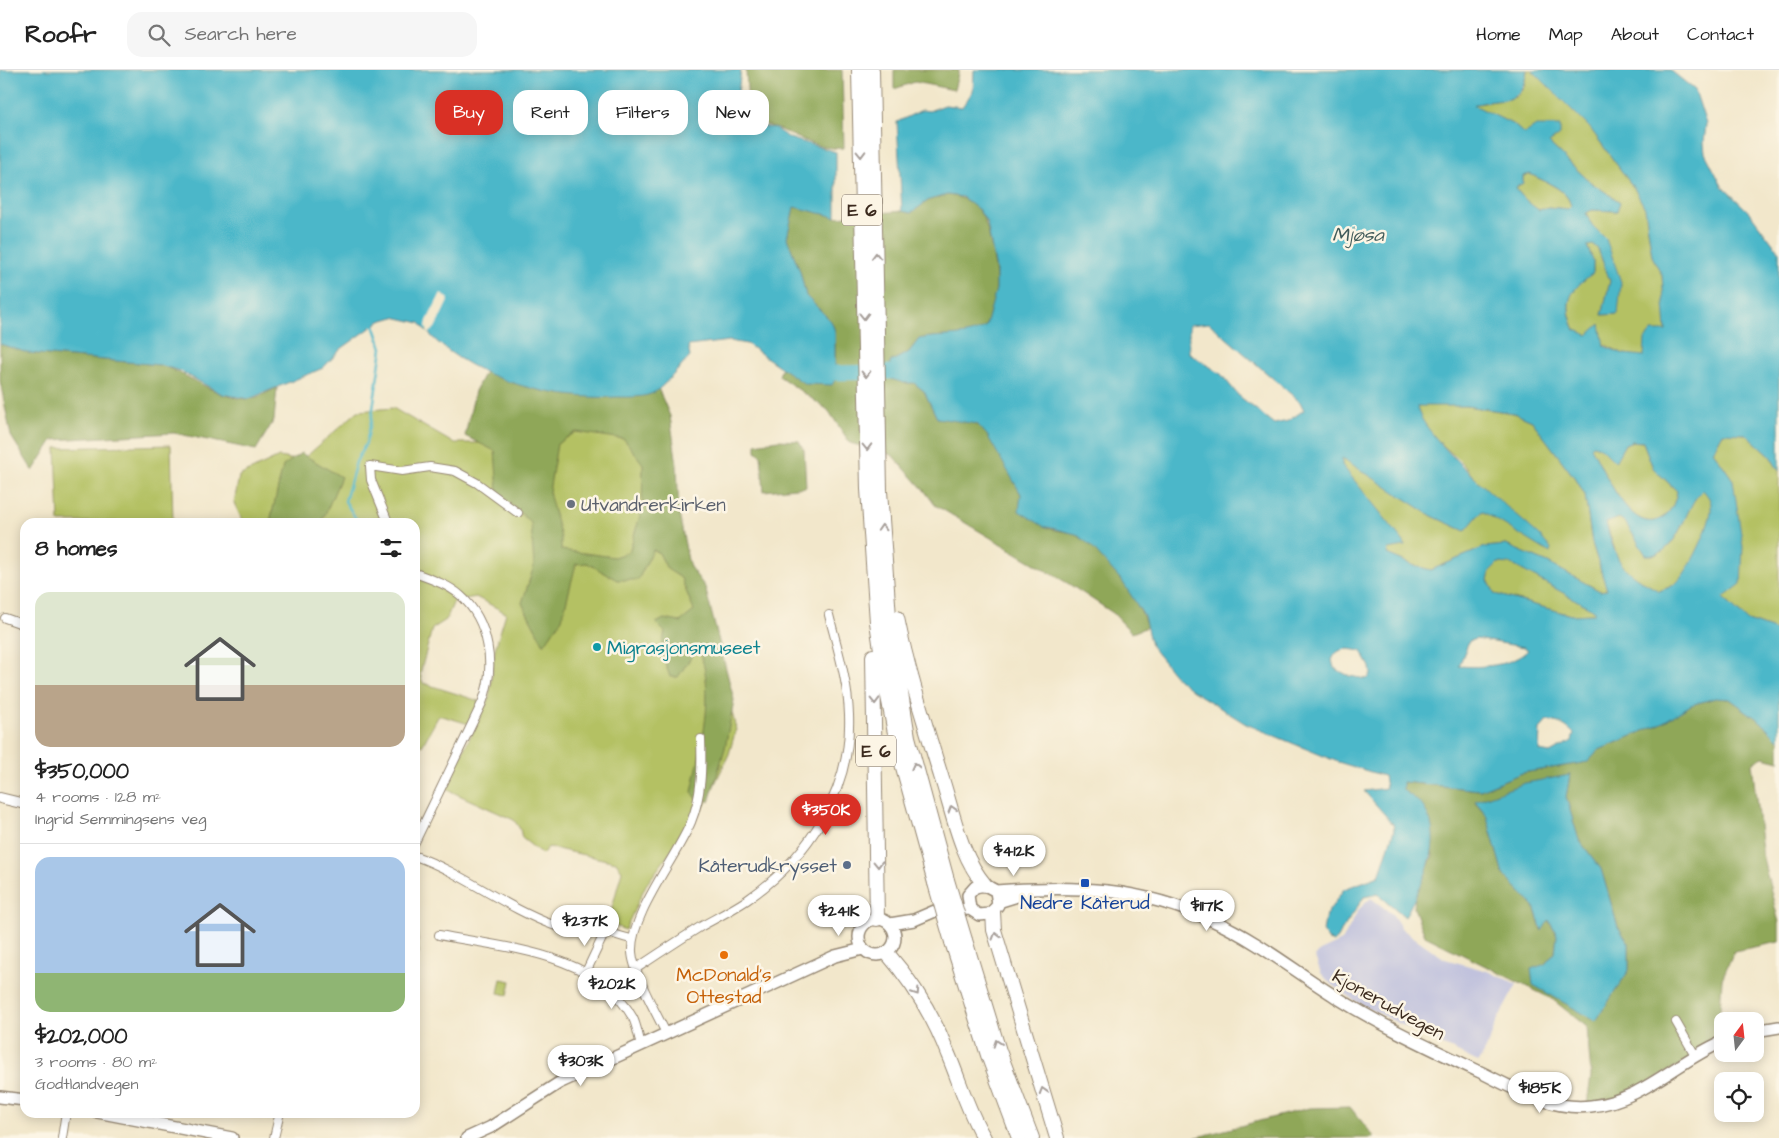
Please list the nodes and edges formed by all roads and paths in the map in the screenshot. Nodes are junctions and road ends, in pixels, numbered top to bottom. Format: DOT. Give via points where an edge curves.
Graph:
graph roads {
  1 [pos="859,70"];
  2 [pos="872,70"];
  3 [pos="872,350"];
  4 [pos="518,513"];
  5 [pos="386,518"];
  6 [pos="420,575"];
  7 [pos="879,580"];
  8 [pos="829,615"];
  9 [pos="5,618"];
  10 [pos="20,623"];
  11 [pos="701,739"];
  12 [pos="0,798"];
  13 [pos="20,803"];
  14 [pos="420,832"];
  15 [pos="420,858"];
  16 [pos="968,895"];
  17 [pos="993,897"];
  18 [pos="970,909"];
  19 [pos="942,910"];
  20 [pos="877,918"];
  21 [pos="914,920"];
  22 [pos="890,924"];
  23 [pos="605,932"];
  24 [pos="439,935"];
  25 [pos="896,937"];
  26 [pos="632,939"];
  27 [pos="959,941"];
  28 [pos="861,944"];
  29 [pos="887,953"];
  30 [pos="637,968"];
  31 [pos="586,972"];
  32 [pos="1676,1022"];
  33 [pos="1779,1027"];
  34 [pos="1764,1030"];
  35 [pos="666,1033"];
  36 [pos="641,1044"];
  37 [pos="1714,1046"];
  38 [pos="1696,1055"];
  39 [pos="0,1097"];
  40 [pos="20,1099"];
  41 [pos="65,1118"];
  42 [pos="146,1118"];
  43 [pos="279,1118"];
  44 [pos="62,1138"];
  45 [pos="232,1138"];
  46 [pos="274,1138"];
  47 [pos="467,1138"];
  48 [pos="984,1138"];
  49 [pos="1019,1138"];
  50 [pos="1032,1138"];
  51 [pos="1057,1138"];
  1 -- 3 [label="highway, E 6, one-way"];
  3 -- 2 [label="highway, E 6, one-way"];
  3 -- 7 [label="highway, E 6"];
  4 -- 5 [label="street" via="456,471 430,467 402,471 370,466 371,480"];
  6 -- 14 [label="street" via="444,584 468,603 479,620 490,664 482,703"];
  17 -- 7 [label="highway, E 6, one-way" via="972,867 962,843"];
  7 -- 20 [label="highway, E 6, one-way"];
  7 -- 27 [label="highway, E 6, bridge" via="880,652 903,770"];
  8 -- 30 [label="street" via="849,716 846,754 829,809 804,846 772,880 746,901"];
  9 -- 10 [label="street"];
  11 -- 26 [label="street" via="702,776 693,817"];
  12 -- 13 [label="street"];
  15 -- 23 [label="street" via="555,925"];
  16 -- 17 [label="main road, Kjonerudvegen" via="975,887"];
  16 -- 18 [label="main road"];
  16 -- 19 [label="main road, Kjonerudvegen"];
  17 -- 18 [label="main road, Kjonerudvegen" via="982,915"];
  17 -- 38 [label="main road, Kjonerudvegen" via="1033,890 1075,888 1115,891 1149,897 1199,914 1247,938 1336,997 1395,1031 1557,1105 1588,1107 1618,1100 1645,1088"];
  51 -- 17 [label="highway, E 6, one-way" via="994,930"];
  18 -- 19 [label="main road, Kjonerudvegen"];
  19 -- 21 [label="main road, Kjonerudvegen"];
  20 -- 22 [label="main road"];
  20 -- 28 [label="main road" via="860,929"];
  21 -- 22 [label="main road, Kjonerudvegen"];
  21 -- 25 [label="main road, Kjonerudvegen"];
  22 -- 25 [label="main road"];
  23 -- 26 [label="street"];
  23 -- 31 [label="street"];
  24 -- 31 [label="street" via="563,961"];
  25 -- 29 [label="main road, Kjonerudvegen"];
  26 -- 30 [label="street" via="633,962"];
  27 -- 49 [label="highway, E 6" via="988,1055"];
  50 -- 27 [label="highway, E 6, one-way"];
  28 -- 29 [label="main road" via="872,955"];
  28 -- 35 [label="main road"];
  29 -- 48 [label="highway, one-way" via="912,985 934,1023"];
  30 -- 35 [label="street"];
  31 -- 36 [label="street" via="602,983 627,1010"];
  32 -- 38 [label="street"];
  33 -- 34 [label="main road"];
  35 -- 36 [label="main road"];
  36 -- 47 [label="main road" via="559,1083"];
  37 -- 38 [label="main road, Kjonerudvegen"];
  39 -- 40 [label="main road"];
  41 -- 44 [label="street"];
  42 -- 45 [label="main road"];
  43 -- 46 [label="street"];
}
